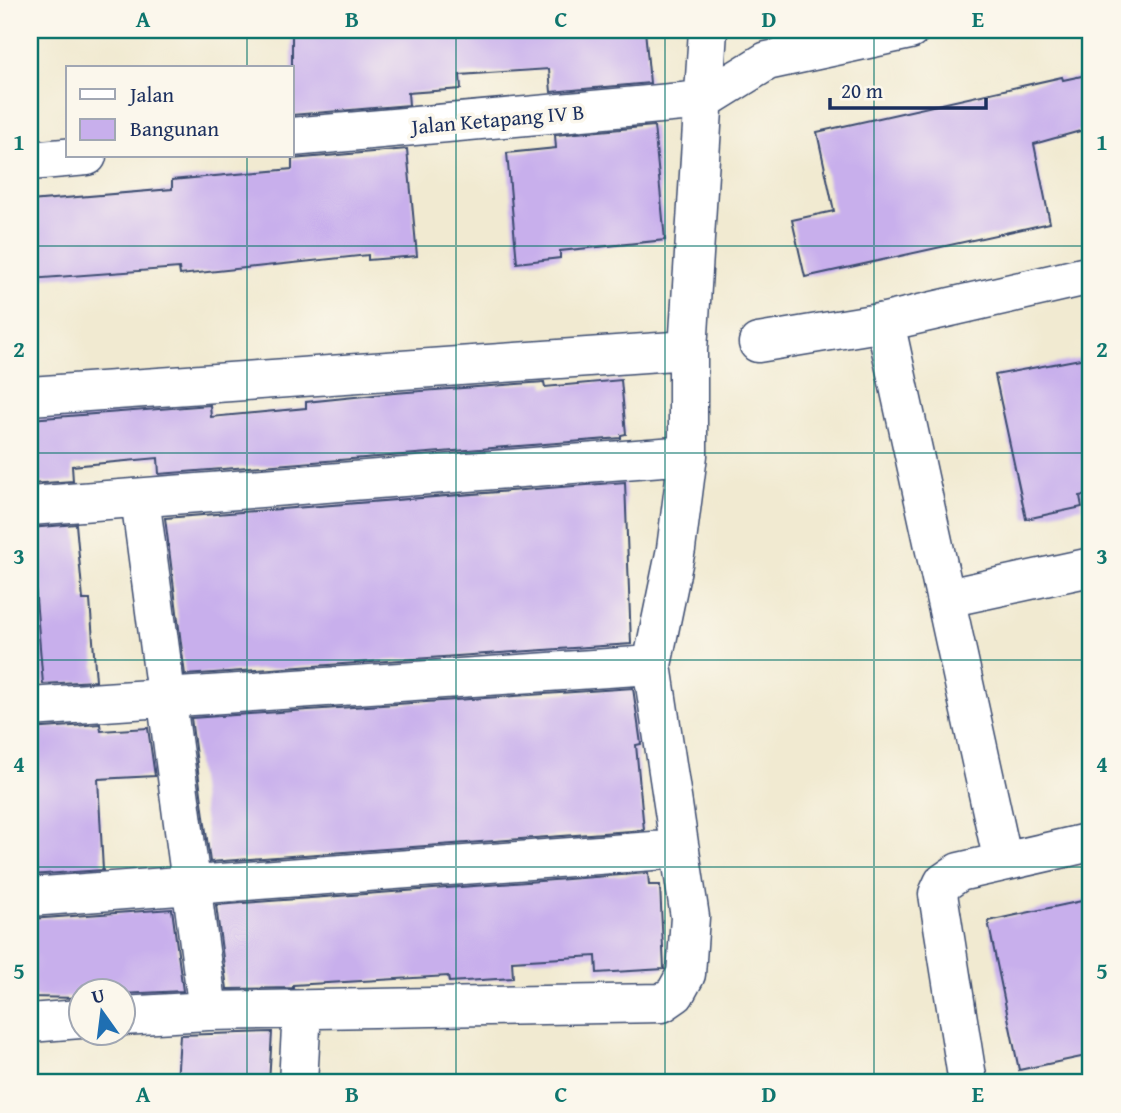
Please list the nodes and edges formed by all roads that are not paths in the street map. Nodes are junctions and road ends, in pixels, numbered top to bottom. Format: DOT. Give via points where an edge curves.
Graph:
graph roads {
  1 [pos="708,30"];
  2 [pos="910,30"];
  3 [pos="704,100"];
  4 [pos="294,137"];
  5 [pos="66,158"];
  6 [pos="30,161"];
  7 [pos="1091,275"];
  8 [pos="885,322"];
  9 [pos="758,342"];
  10 [pos="688,350"];
  11 [pos="30,396"];
  12 [pos="688,455"];
  13 [pos="140,498"];
  14 [pos="30,506"];
  15 [pos="1091,567"];
  16 [pos="947,598"];
  17 [pos="652,665"];
  18 [pos="165,698"];
  19 [pos="30,707"];
  20 [pos="1091,842"];
  21 [pos="680,849"];
  22 [pos="1003,862"];
  23 [pos="192,884"];
  24 [pos="30,897"];
  25 [pos="302,1010"];
  26 [pos="208,1011"];
  27 [pos="136,1015"];
  28 [pos="66,1020"];
  29 [pos="30,1023"];
  30 [pos="298,1083"];
  31 [pos="968,1083"];
  1 -- 3 [label="street"];
  2 -- 3 [label="street" via="767,61"];
  3 -- 4 [label="street, Jalan Ketapang IV B"];
  3 -- 10 [label="street"];
  5 -- 6 [label="street"];
  7 -- 8 [label="street"];
  8 -- 9 [label="street"];
  8 -- 16 [label="street"];
  10 -- 11 [label="street"];
  10 -- 12 [label="street"];
  12 -- 13 [label="street"];
  12 -- 17 [label="street" via="676,549"];
  13 -- 14 [label="street"];
  13 -- 18 [label="street"];
  15 -- 16 [label="street"];
  16 -- 22 [label="street"];
  17 -- 18 [label="street"];
  17 -- 21 [label="street"];
  18 -- 19 [label="street"];
  18 -- 23 [label="street"];
  20 -- 22 [label="street"];
  21 -- 23 [label="street"];
  21 -- 25 [label="street" via="690,917 686,974 675,994 662,1003"];
  22 -- 31 [label="street" via="959,873 943,883 938,894"];
  23 -- 24 [label="street"];
  23 -- 26 [label="street"];
  25 -- 26 [label="street"];
  25 -- 30 [label="street"];
  26 -- 27 [label="street"];
  28 -- 29 [label="street"];
}
